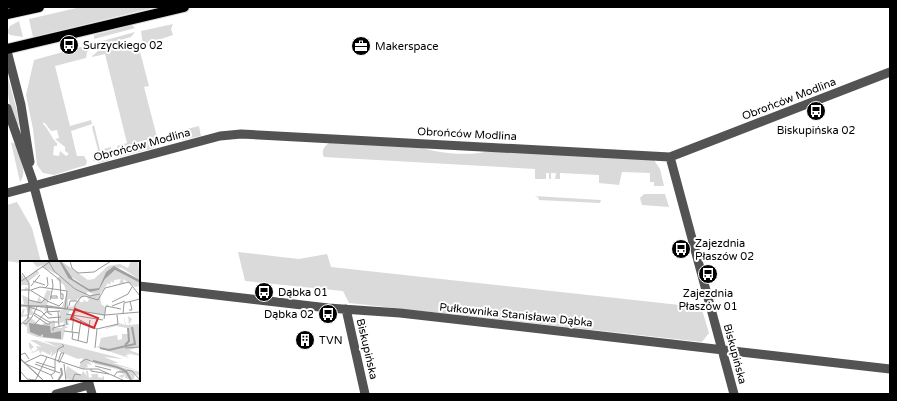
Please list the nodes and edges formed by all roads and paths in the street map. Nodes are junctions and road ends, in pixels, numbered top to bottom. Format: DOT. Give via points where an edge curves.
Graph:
graph roads {
  1 [pos="39,7"];
  2 [pos="184,7"];
  3 [pos="7,14"];
  4 [pos="7,50"];
  5 [pos="890,72"];
  6 [pos="7,108"];
  7 [pos="670,157"];
  8 [pos="33,182"];
  9 [pos="7,193"];
  10 [pos="54,261"];
  11 [pos="140,286"];
  12 [pos="346,309"];
  13 [pos="721,350"];
  14 [pos="890,369"];
  15 [pos="90,386"];
  16 [pos="56,394"];
  17 [pos="365,394"];
  18 [pos="734,394"];
  1 -- 3 [label="main road"];
  2 -- 4 [label="main road"];
  4 -- 8 [label="street" via="25,120"];
  5 -- 7 [label="street, Obrońców Modlina"];
  6 -- 8 [label="street"];
  7 -- 8 [label="street, Obrońców Modlina" via="241,134 220,136"];
  7 -- 13 [label="street, Biskupińska"];
  8 -- 9 [label="street, Obrońców Modlina"];
  8 -- 10 [label="street"];
  11 -- 12 [label="street, Pułkownika Stanisława Dąbka"];
  12 -- 13 [label="street, Pułkownika Stanisława Dąbka"];
  12 -- 17 [label="street, Biskupińska"];
  13 -- 14 [label="street, Pułkownika Stanisława Dąbka"];
  13 -- 18 [label="street, Biskupińska"];
  15 -- 16 [label="street"];
}
